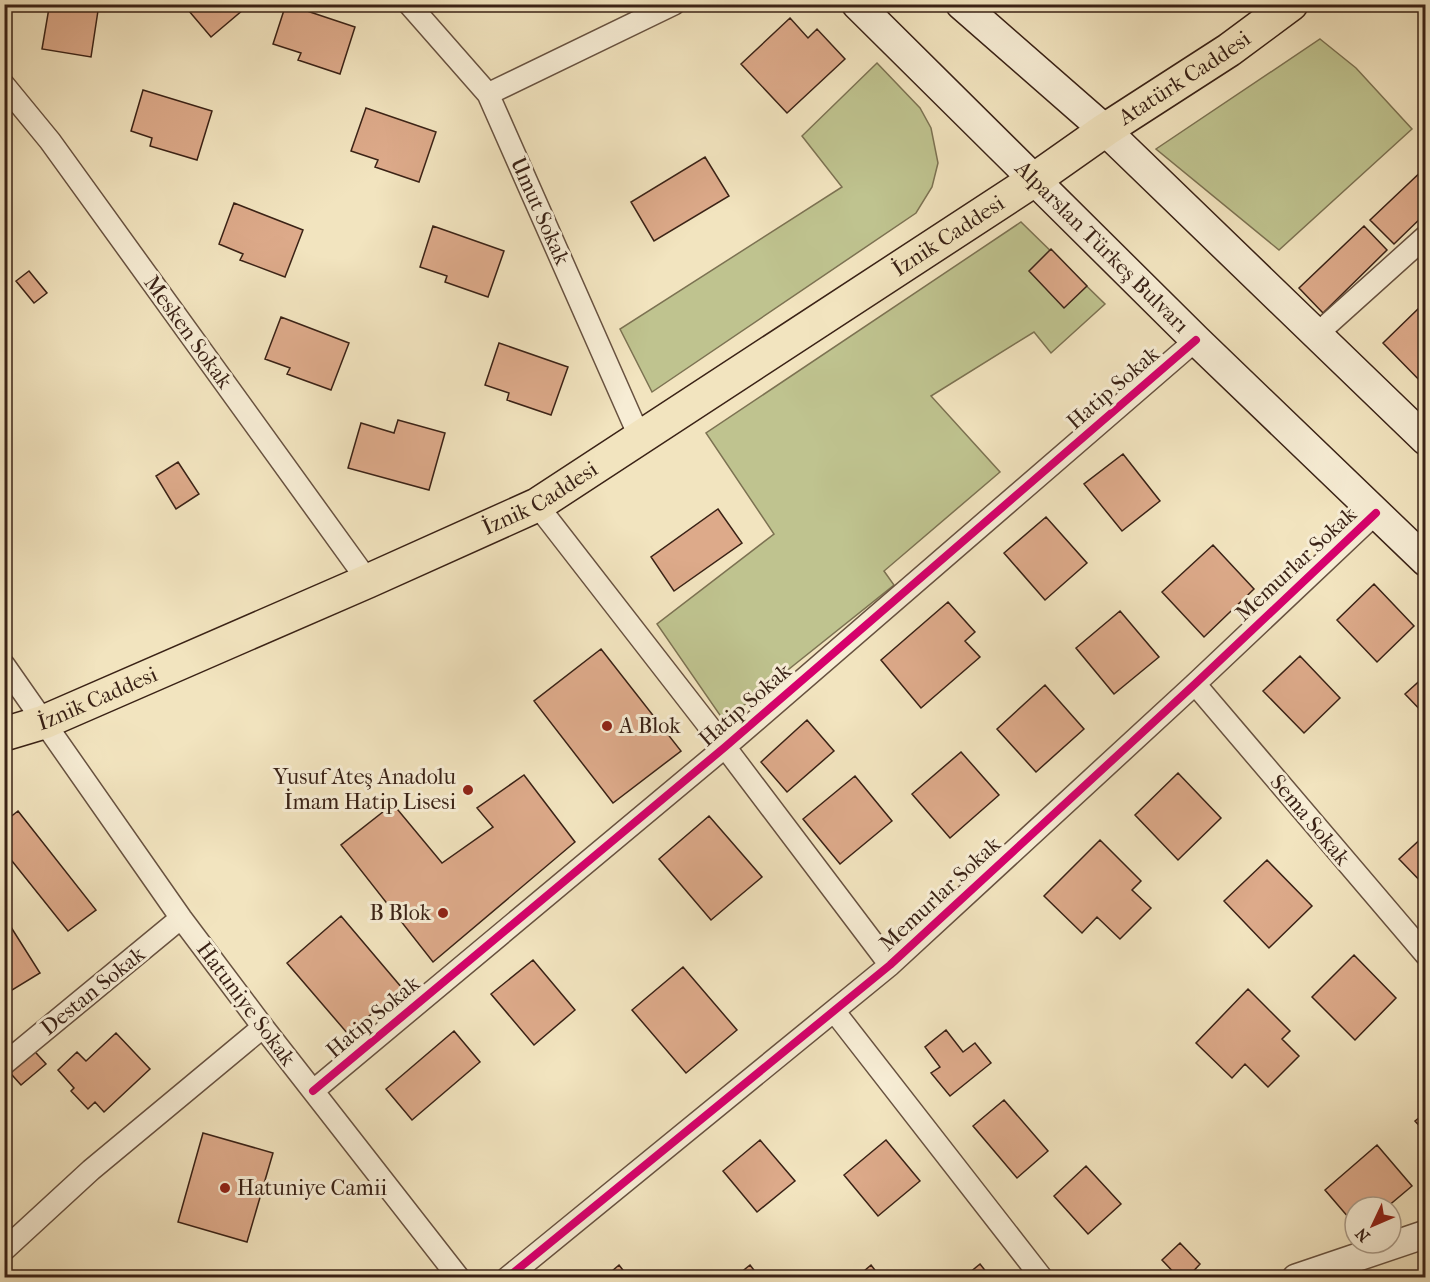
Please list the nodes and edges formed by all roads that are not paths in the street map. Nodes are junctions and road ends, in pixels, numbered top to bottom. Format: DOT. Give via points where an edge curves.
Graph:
graph roads {
  1 [pos="409,4"];
  2 [pos="674,4"];
  3 [pos="857,4"];
  4 [pos="961,4"];
  5 [pos="1292,4"];
  6 [pos="4,85"];
  7 [pos="488,93"];
  8 [pos="1105,130"];
  9 [pos="1034,180"];
  10 [pos="1425,236"];
  11 [pos="1317,334"];
  12 [pos="1196,340"];
  13 [pos="640,438"];
  14 [pos="1425,440"];
  15 [pos="537,504"];
  16 [pos="1376,513"];
  17 [pos="1425,561"];
  18 [pos="368,581"];
  19 [pos="4,665"];
  20 [pos="1195,684"];
  21 [pos="44,722"];
  22 [pos="4,734"];
  23 [pos="725,747"];
  24 [pos="181,918"];
  25 [pos="1425,955"];
  26 [pos="890,965"];
  27 [pos="834,1011"];
  28 [pos="263,1027"];
  29 [pos="4,1064"];
  30 [pos="313,1091"];
  31 [pos="1425,1234"];
  32 [pos="4,1250"];
  33 [pos="459,1278"];
  34 [pos="507,1278"];
  35 [pos="1042,1278"];
  36 [pos="1296,1278"];
  1 -- 7 [label="street, Umut Sokak"];
  2 -- 7 [label="street"];
  3 -- 9 [label="main road, Alparslan Türkeş Bulvarı"];
  4 -- 8 [label="main road"];
  5 -- 8 [label="main road, Atatürk Caddesi"];
  6 -- 18 [label="street, Mesken Sokak" via="50,141"];
  7 -- 13 [label="street, Umut Sokak"];
  8 -- 9 [label="main road, Atatürk Caddesi"];
  8 -- 11 [label="main road"];
  9 -- 12 [label="main road, Alparslan Türkeş Bulvarı"];
  9 -- 13 [label="main road, İznik Caddesi"];
  10 -- 11 [label="street"];
  11 -- 14 [label="main road"];
  12 -- 16 [label="main road, Alparslan Türkeş Bulvarı"];
  12 -- 23 [label="street, Hatip Sokak"];
  13 -- 15 [label="main road, İznik Caddesi"];
  15 -- 18 [label="main road, İznik Caddesi"];
  15 -- 23 [label="street"];
  16 -- 17 [label="main road, Alparslan Türkeş Bulvarı"];
  16 -- 20 [label="street, Memurlar Sokak"];
  18 -- 21 [label="main road, İznik Caddesi"];
  19 -- 21 [label="street, Hatuniye Sokak"];
  20 -- 25 [label="street, Sema Sokak"];
  20 -- 26 [label="street, Memurlar Sokak"];
  21 -- 22 [label="main road, İznik Caddesi"];
  21 -- 24 [label="street, Hatuniye Sokak"];
  23 -- 26 [label="street"];
  23 -- 30 [label="street, Hatip Sokak"];
  24 -- 28 [label="street, Hatuniye Sokak"];
  24 -- 29 [label="street, Destan Sokak"];
  26 -- 27 [label="street, Memurlar Sokak"];
  27 -- 34 [label="street, Memurlar Sokak"];
  27 -- 35 [label="street"];
  28 -- 30 [label="street, Hatuniye Sokak"];
  28 -- 32 [label="street" via="91,1170"];
  30 -- 33 [label="street, Hatuniye Sokak"];
  31 -- 36 [label="street"];
}
